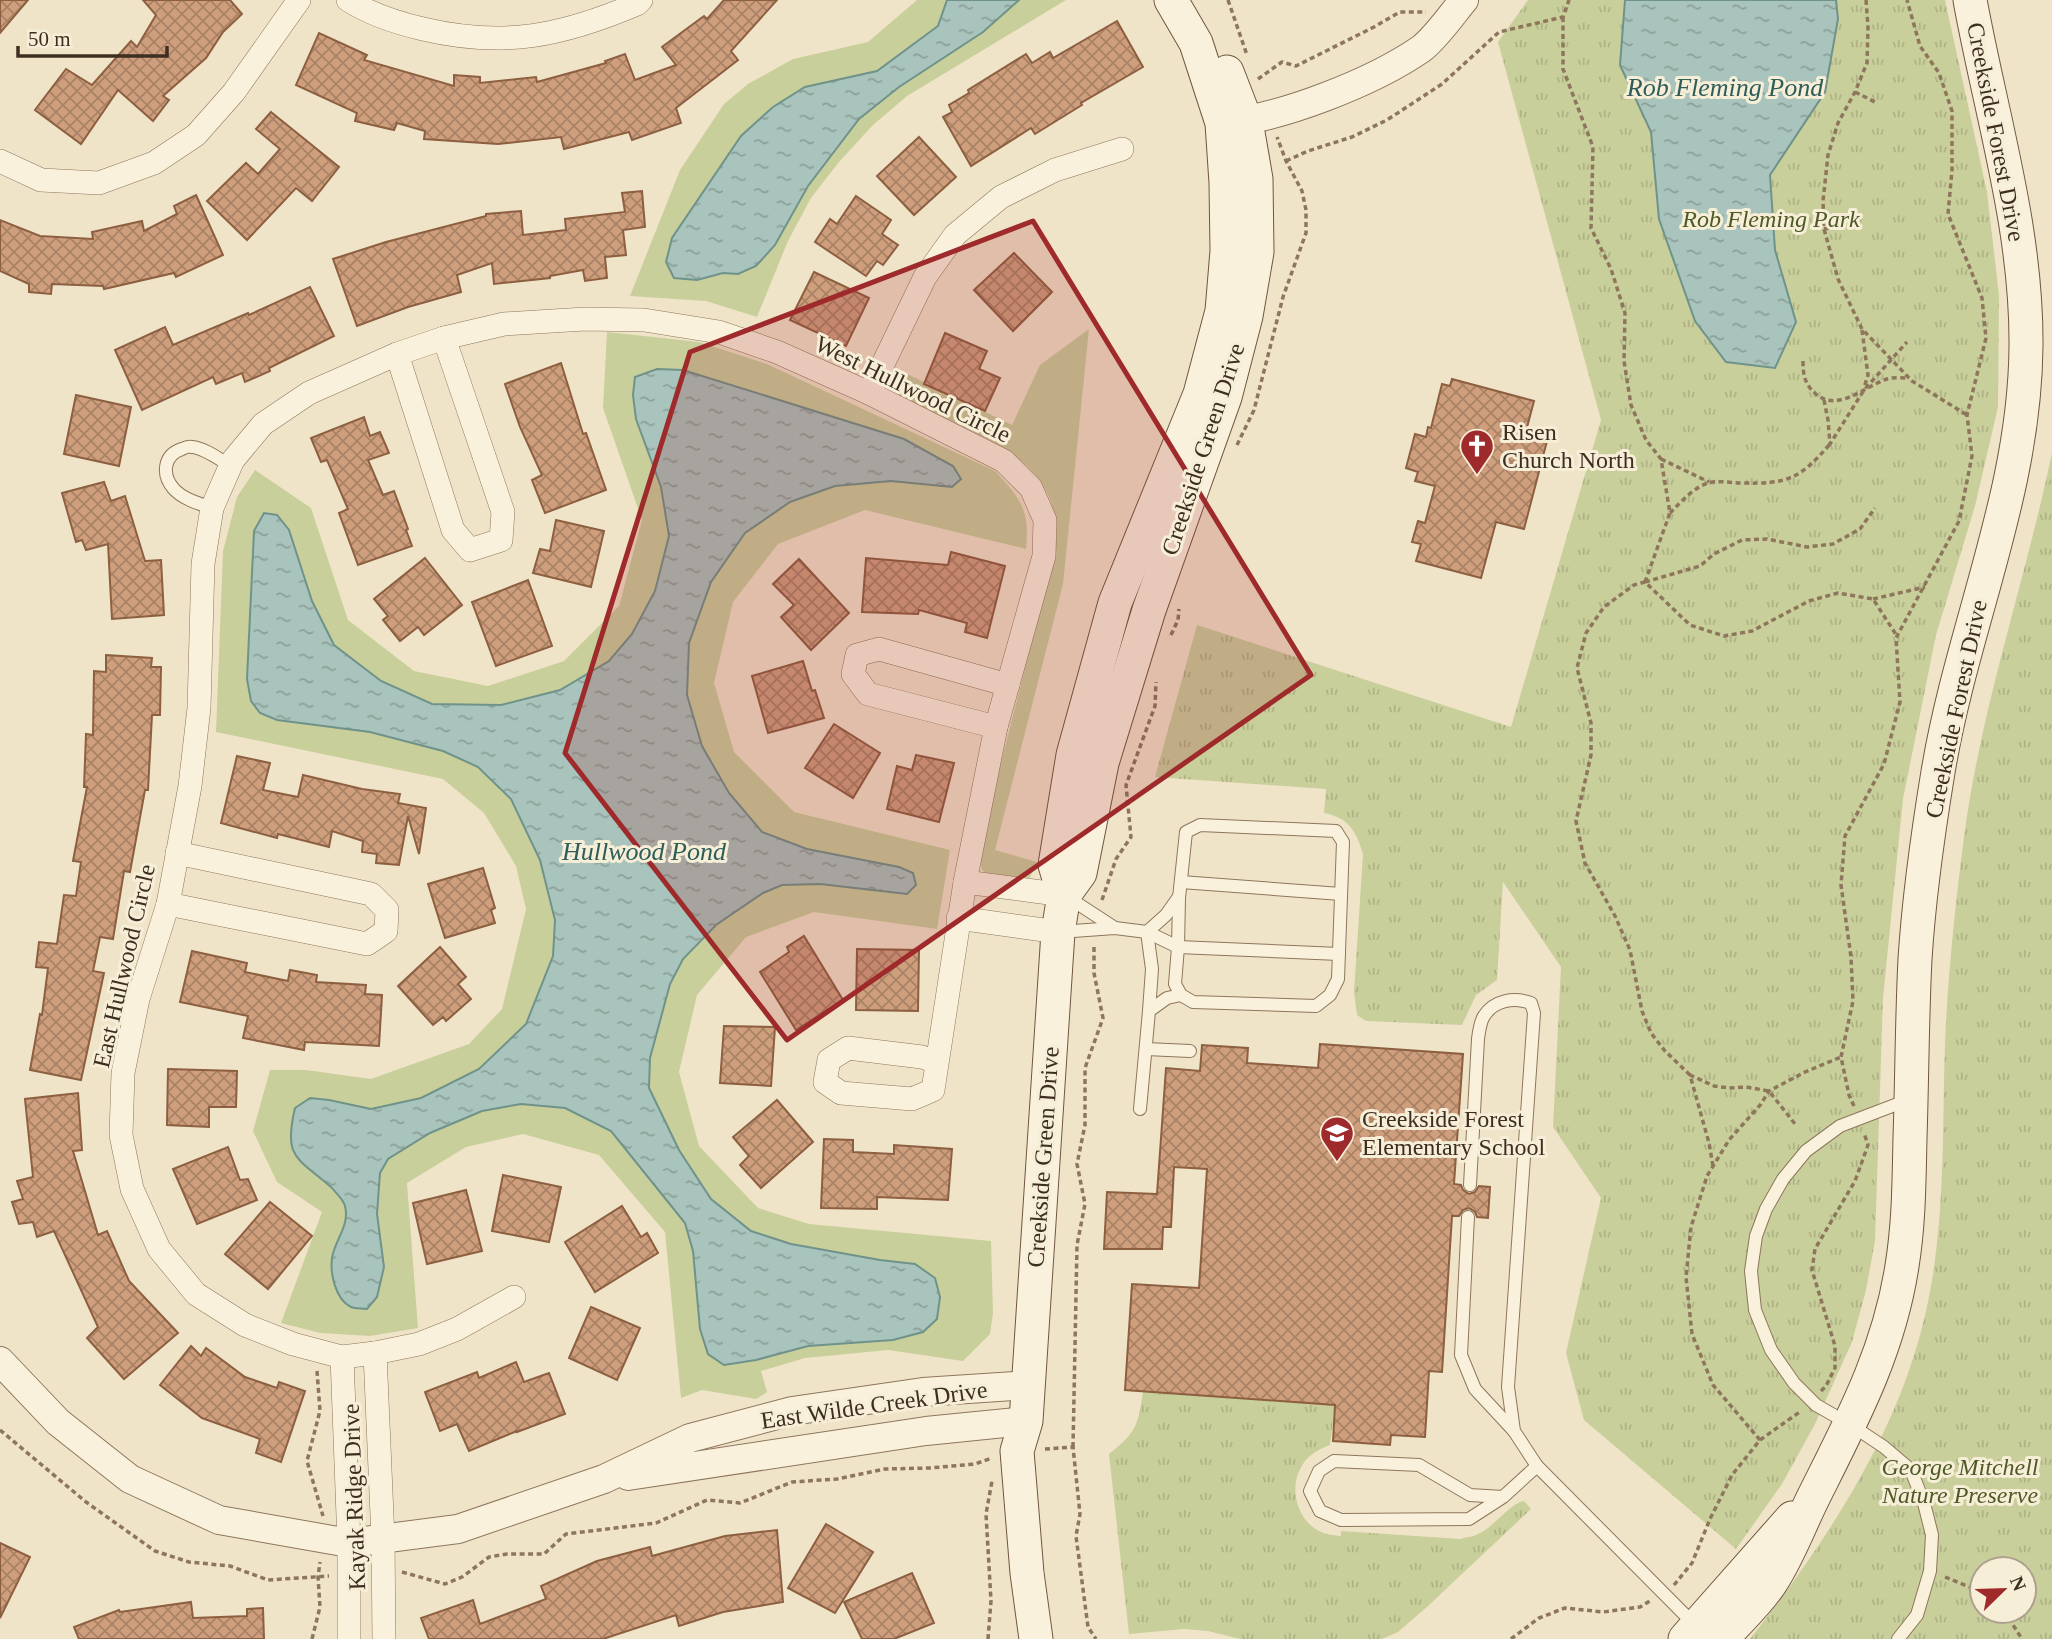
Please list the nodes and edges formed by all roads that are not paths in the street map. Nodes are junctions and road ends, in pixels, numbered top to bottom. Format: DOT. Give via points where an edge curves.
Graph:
graph roads {
  1 [pos="299,0"];
  2 [pos="348,0"];
  3 [pos="641,0"];
  4 [pos="1171,0"];
  5 [pos="1192,0"];
  6 [pos="1970,0"];
  7 [pos="1454,4"];
  8 [pos="1246,119"];
  9 [pos="1122,149"];
  10 [pos="0,162"];
  11 [pos="444,338"];
  12 [pos="397,354"];
  13 [pos="869,393"];
  14 [pos="232,463"];
  15 [pos="212,508"];
  16 [pos="1008,685"];
  17 [pos="996,727"];
  18 [pos="177,853"];
  19 [pos="965,882"];
  20 [pos="1181,882"];
  21 [pos="1341,894"];
  22 [pos="1064,895"];
  23 [pos="1179,898"];
  24 [pos="168,904"];
  25 [pos="958,918"];
  26 [pos="1115,928"];
  27 [pos="1058,932"];
  28 [pos="1147,932"];
  29 [pos="1178,947"];
  30 [pos="1339,954"];
  31 [pos="1181,995"];
  32 [pos="1149,1011"];
  33 [pos="1146,1049"];
  34 [pos="1190,1051"];
  35 [pos="936,1062"];
  36 [pos="1911,1099"];
  37 [pos="1140,1109"];
  38 [pos="1470,1185"];
  39 [pos="1468,1217"];
  40 [pos="514,1297"];
  41 [pos="375,1353"];
  42 [pos="333,1355"];
  43 [pos="0,1362"];
  44 [pos="1028,1385"];
  45 [pos="1026,1420"];
  46 [pos="1851,1424"];
  47 [pos="1514,1432"];
  48 [pos="1537,1466"];
  49 [pos="604,1479"];
  50 [pos="1503,1497"];
  51 [pos="383,1539"];
  52 [pos="336,1540"];
  53 [pos="1702,1636"];
  54 [pos="349,1639"];
  55 [pos="384,1639"];
  56 [pos="1037,1639"];
  57 [pos="1054,1639"];
  58 [pos="1898,1639"];
  1 -- 10 [label="street" via="234,92 197,135 153,163 99,183 41,180"];
  2 -- 3 [label="street" via="398,23 446,34 502,39 596,21"];
  4 -- 8 [label="main road, Creekside Green Drive"];
  5 -- 8 [label="main road, Creekside Green Drive" via="1213,34"];
  6 -- 36 [label="main road, Creekside Forest Drive" via="2018,235 2026,366 2011,482 1939,767 1915,959"];
  7 -- 8 [label="street" via="1423,47 1372,76"];
  8 -- 22 [label="main road, Creekside Green Drive" via="1256,179 1257,252 1245,316 1225,397 1149,610 1102,763 1080,873"];
  9 -- 13 [label="street" via="1055,170 1001,197 955,235 925,277"];
  11 -- 12 [label="street, West Hullwood Circle"];
  11 -- 12 [label="street" via="502,512 501,540 470,551 453,530"];
  11 -- 13 [label="street, West Hullwood Circle" via="504,324 585,318 644,320 719,332"];
  12 -- 14 [label="street, West Hullwood Circle" via="309,393 263,424"];
  13 -- 16 [label="street, West Hullwood Circle" via="1004,461 1031,488 1045,520 1044,556"];
  14 -- 15 [label="street, East Hullwood Circle"];
  14 -- 15 [label="lane" via="191,446 167,460 166,475 174,490"];
  15 -- 18 [label="street, East Hullwood Circle" via="202,564 199,708"];
  16 -- 17 [label="street, West Hullwood Circle"];
  16 -- 17 [label="street" via="880,649 857,655 853,674 868,694"];
  17 -- 19 [label="street, West Hullwood Circle"];
  18 -- 24 [label="street, East Hullwood Circle"];
  18 -- 24 [label="street" via="370,894 387,910 386,931 367,944"];
  19 -- 22 [label="street"];
  19 -- 25 [label="street, West Hullwood Circle"];
  20 -- 21 [label="lane"];
  20 -- 21 [label="lane" via="1186,832 1200,825 1336,831 1343,842"];
  20 -- 23 [label="lane"];
  21 -- 30 [label="lane"];
  22 -- 26 [label="lane"];
  22 -- 27 [label="main road, Creekside Green Drive"];
  23 -- 28 [label="lane"];
  23 -- 29 [label="lane"];
  24 -- 42 [label="street, East Hullwood Circle" via="138,999 123,1073 121,1135 132,1189 159,1249 196,1294 245,1325"];
  25 -- 27 [label="street"];
  25 -- 35 [label="street, West Hullwood Circle"];
  26 -- 27 [label="lane"];
  26 -- 28 [label="lane"];
  27 -- 44 [label="main road, Creekside Green Drive"];
  28 -- 29 [label="lane"];
  28 -- 32 [label="lane" via="1152,969"];
  29 -- 30 [label="lane"];
  29 -- 31 [label="lane" via="1175,984"];
  30 -- 31 [label="lane" via="1338,979 1330,995 1316,1006 1193,1002"];
  31 -- 32 [label="lane" via="1167,998"];
  32 -- 33 [label="lane"];
  33 -- 34 [label="lane"];
  33 -- 37 [label="lane"];
  35 -- 35 [label="street, West Hullwood Circle" via="933,1090 912,1098 841,1093 825,1082 829,1060 848,1048"];
  36 -- 46 [label="main road, Creekside Forest Drive" via="1910,1192 1897,1296 1882,1350"];
  36 -- 46 [label="lane" via="1840,1126 1806,1151 1783,1179 1756,1236 1751,1271 1755,1310 1771,1350 1811,1401"];
  38 -- 47 [label="lane" via="1483,1017 1497,1003 1518,999 1531,1003 1534,1013 1508,1387"];
  39 -- 47 [label="lane" via="1461,1354 1475,1389"];
  40 -- 41 [label="street, East Hullwood Circle" via="457,1329 419,1344"];
  41 -- 42 [label="street, East Hullwood Circle"];
  41 -- 51 [label="street, Kayak Ridge Drive"];
  42 -- 52 [label="street, Kayak Ridge Drive"];
  43 -- 52 [label="street, East Wilde Creek Drive" via="58,1422 130,1479 219,1520"];
  44 -- 45 [label="main road, Creekside Green Drive"];
  44 -- 49 [label="street, East Wilde Creek Drive" via="923,1392 792,1411 690,1438"];
  45 -- 49 [label="street, East Wilde Creek Drive"];
  45 -- 56 [label="main road, Creekside Green Drive" via="1017,1451"];
  45 -- 57 [label="main road, Creekside Green Drive" via="1037,1450"];
  46 -- 53 [label="main road, Creekside Forest Drive" via="1815,1493 1758,1555"];
  46 -- 58 [label="lane" via="1911,1470 1932,1535 1930,1571 1917,1615"];
  47 -- 48 [label="lane"];
  48 -- 50 [label="lane"];
  48 -- 53 [label="lane"];
  49 -- 51 [label="street, East Wilde Creek Drive" via="458,1529"];
  50 -- 50 [label="lane" via="1469,1519 1341,1520 1320,1511 1310,1491 1319,1471 1334,1461 1419,1465 1470,1496"];
  51 -- 52 [label="street, East Wilde Creek Drive"];
  51 -- 55 [label="street, Kayak Ridge Drive"];
  52 -- 54 [label="street, Kayak Ridge Drive" via="348,1574"];
}
